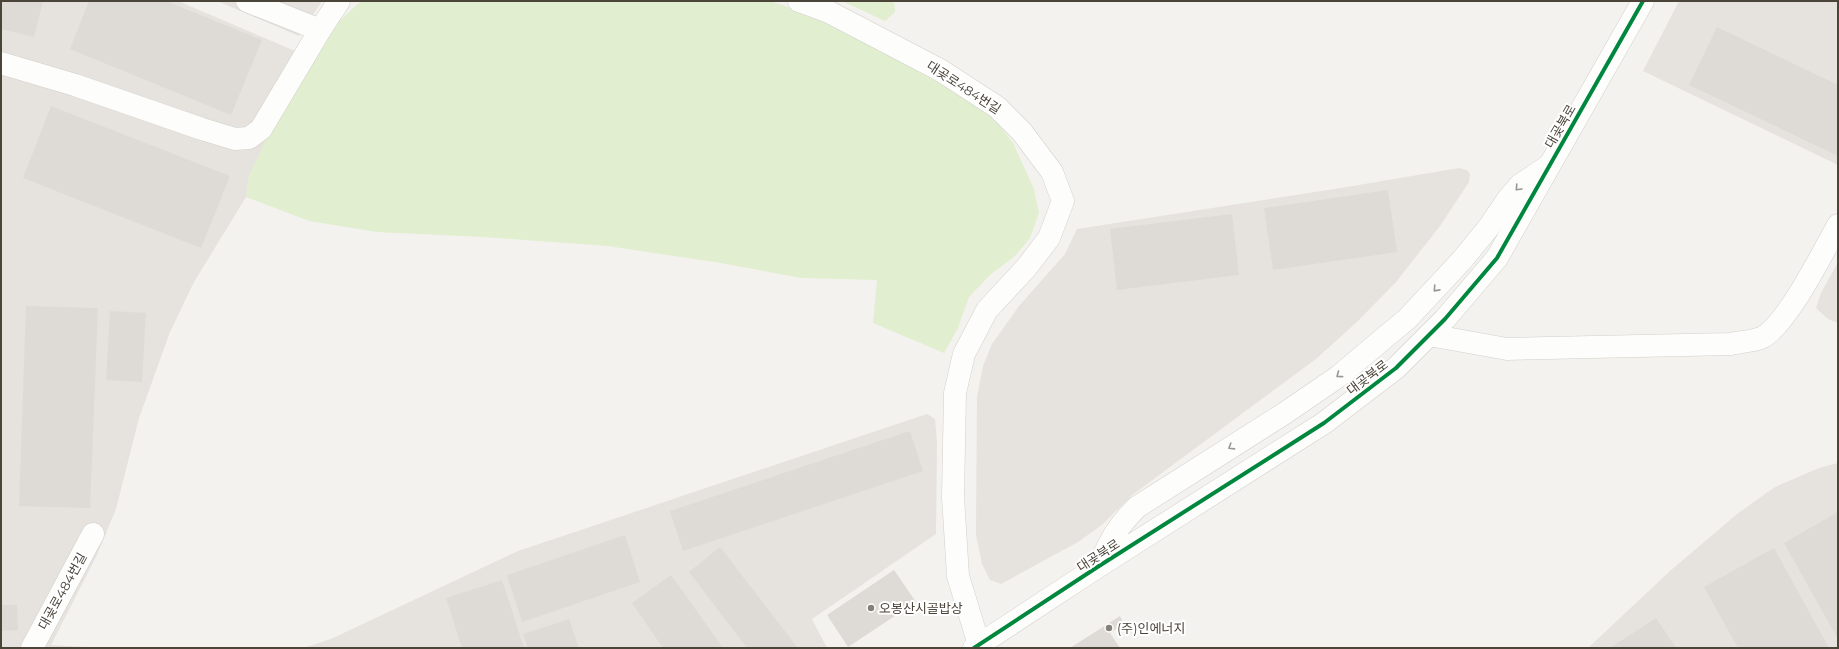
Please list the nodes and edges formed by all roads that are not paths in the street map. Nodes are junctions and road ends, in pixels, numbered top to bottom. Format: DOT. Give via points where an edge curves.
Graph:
graph roads {
  1 [pos="247,1"];
  2 [pos="340,1"];
  3 [pos="799,1"];
  4 [pos="1643,1"];
  5 [pos="320,30"];
  6 [pos="1,62"];
  7 [pos="1549,166"];
  8 [pos="1838,224"];
  9 [pos="1429,335"];
  10 [pos="955,393"];
  11 [pos="94,534"];
  12 [pos="1099,566"];
  13 [pos="977,647"];
  14 [pos="32,648"];
  1 -- 5 [label="street"];
  2 -- 5 [label="street"];
  3 -- 10 [label="street, 대곶로484번길" via="829,12 940,70 998,107 1022,132 1052,172 1062,201 1050,238 987,310 964,354"];
  4 -- 7 [label="street, 대곶북로"];
  5 -- 6 [label="street" via="261,129 249,138 235,139 202,129"];
  7 -- 9 [label="street, 대곶북로" via="1497,258"];
  7 -- 12 [label="street, one-way" via="1520,185 1489,228 1407,319 1339,376 1137,507 1111,537"];
  8 -- 9 [label="street" via="1804,286 1780,322 1762,338 1732,344 1507,349"];
  9 -- 12 [label="street, 대곶북로" via="1396,368 1324,423"];
  10 -- 13 [label="street, 대곶북로" via="953,498 958,576"];
  11 -- 14 [label="street, 대곶로484번길"];
  12 -- 13 [label="street, 대곶북로"];
}
